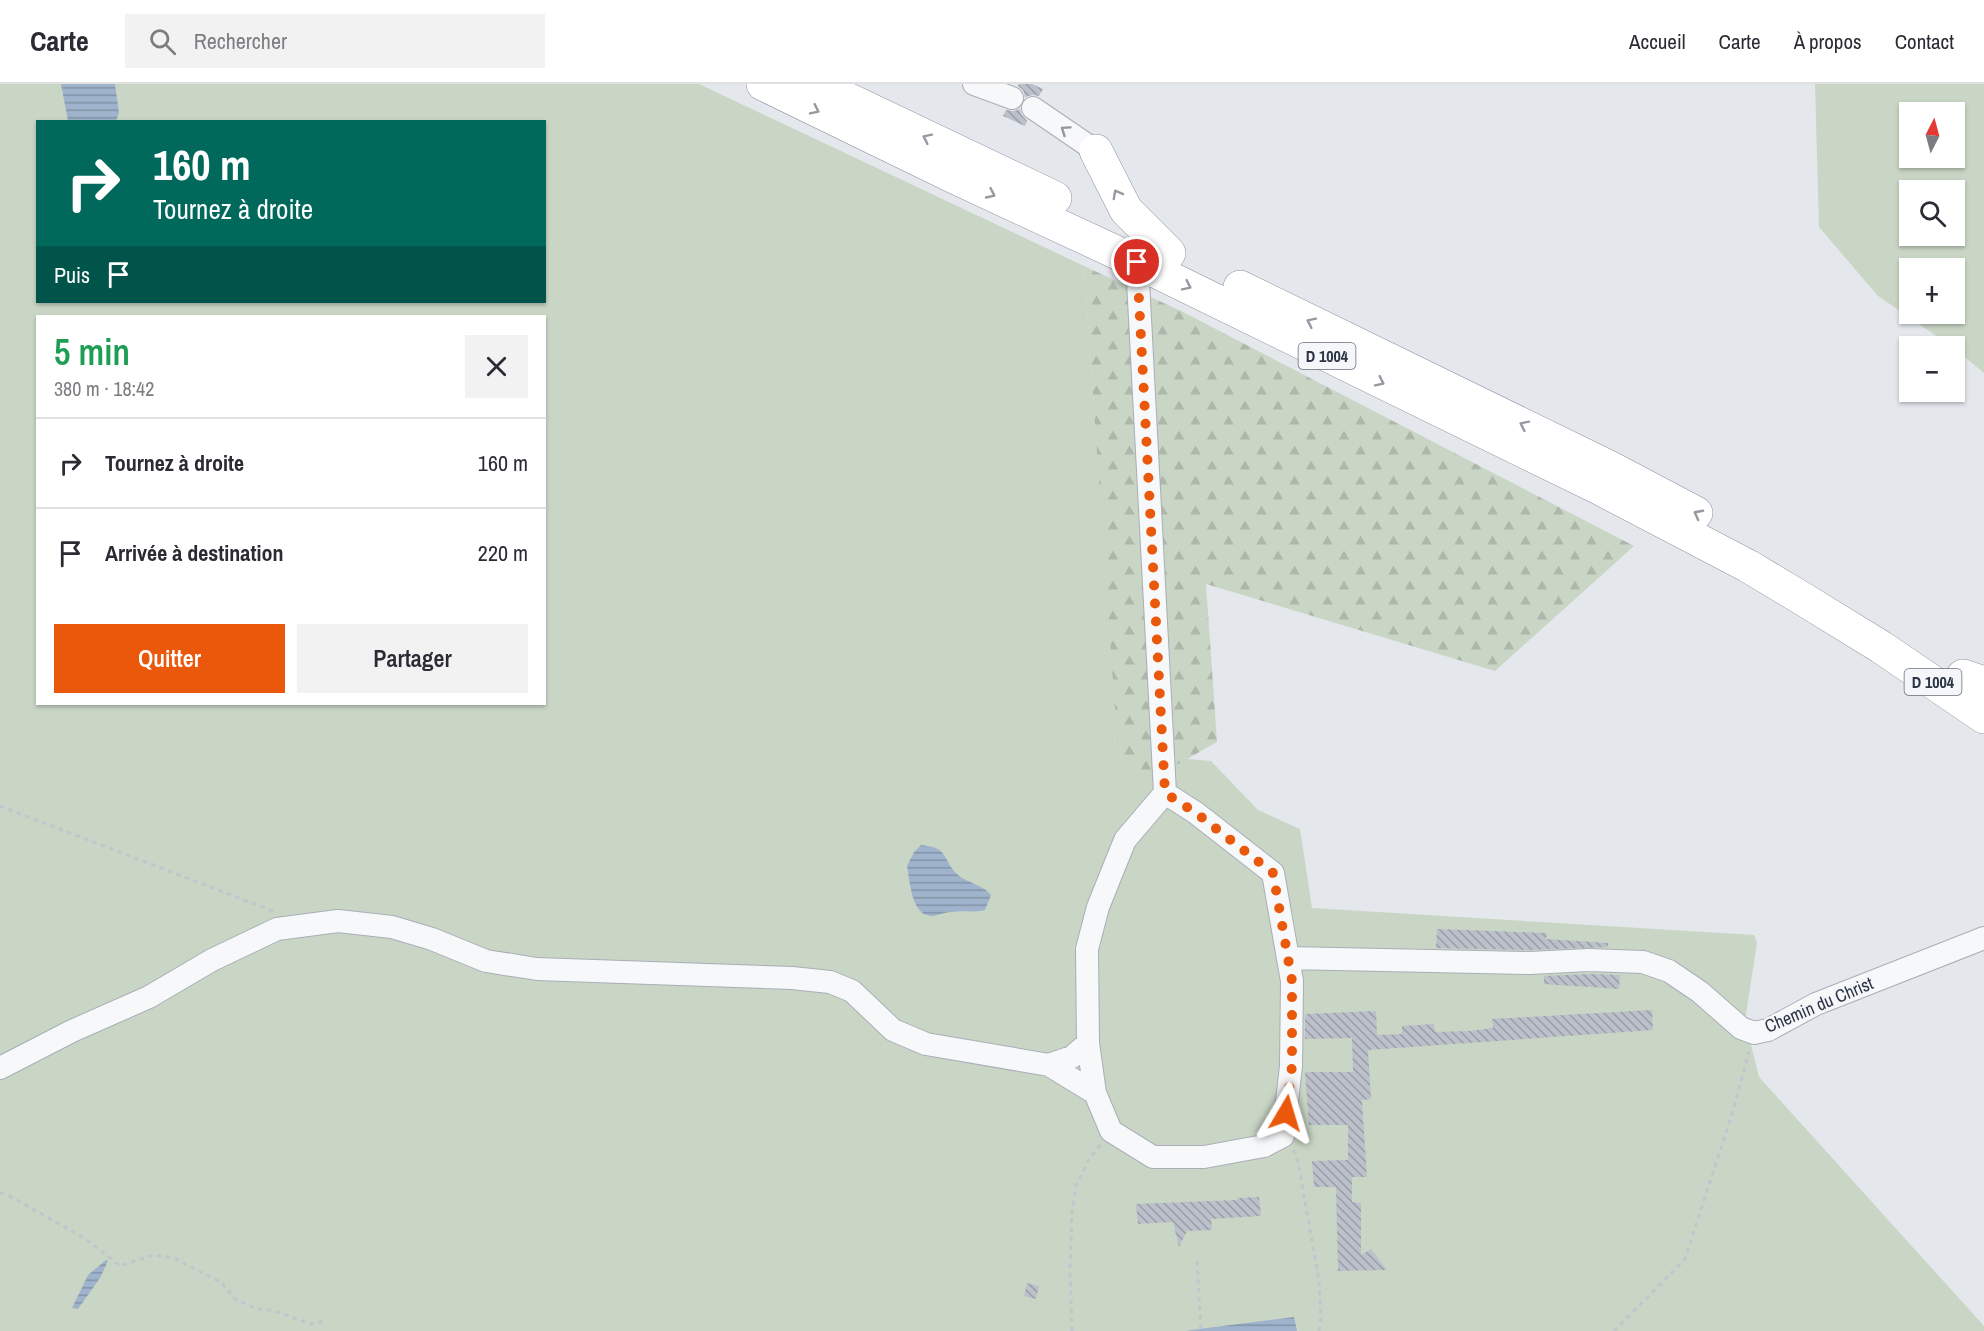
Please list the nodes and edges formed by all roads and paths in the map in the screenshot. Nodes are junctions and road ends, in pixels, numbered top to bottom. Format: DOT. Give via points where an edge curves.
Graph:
graph roads {
  1 [pos="763,84"];
  2 [pos="816,84"];
  3 [pos="974,84"];
  4 [pos="1012,98"];
  5 [pos="1033,108"];
  6 [pos="1096,151"];
  7 [pos="1170,253"];
  8 [pos="1137,262"];
  9 [pos="1977,684"];
  10 [pos="1984,717"];
  11 [pos="1165,793"];
  12 [pos="0,806"];
  13 [pos="308,925"];
  14 [pos="1984,939"];
  15 [pos="1288,958"];
  16 [pos="1754,1033"];
  17 [pos="1088,1043"];
  18 [pos="1049,1065"];
  19 [pos="0,1068"];
  20 [pos="1095,1093"];
  21 [pos="1111,1131"];
  22 [pos="1283,1136"];
  23 [pos="0,1193"];
  24 [pos="1197,1261"];
  25 [pos="325,1321"];
  26 [pos="1072,1331"];
  27 [pos="1201,1331"];
  28 [pos="1319,1331"];
  29 [pos="1614,1331"];
  1 -- 8 [label="highway, D 1004, one-way"];
  7 -- 2 [label="highway, D 1004, one-way"];
  3 -- 4 [label="street"];
  6 -- 5 [label="street, one-way"];
  7 -- 6 [label="highway, one-way" via="1126,210"];
  9 -- 7 [label="highway, D 1004, one-way" via="1752,543 1611,468"];
  8 -- 10 [label="highway, D 1004, one-way" via="1599,488 1748,566 1881,647"];
  8 -- 11 [label="street"];
  11 -- 15 [label="street" via="1273,873"];
  11 -- 17 [label="street" via="1125,840 1098,907 1087,949"];
  12 -- 13 [label="path"];
  13 -- 18 [label="street" via="338,921 392,927 486,961 537,969 830,982 852,991 894,1030 926,1044"];
  13 -- 19 [label="street" via="277,929 212,960 149,997"];
  14 -- 16 [label="street, Chemin du Christ" via="1816,1004 1768,1030"];
  15 -- 16 [label="street, Chemin du Christ" via="1643,962 1669,971 1741,1028"];
  15 -- 22 [label="street" via="1292,981 1292,1066"];
  16 -- 29 [label="path" via="1685,1259"];
  17 -- 18 [label="street" via="1072,1057"];
  17 -- 20 [label="street"];
  18 -- 20 [label="street"];
  20 -- 21 [label="street"];
  21 -- 22 [label="street" via="1153,1157 1204,1157 1264,1146"];
  21 -- 26 [label="path" via="1089,1159 1076,1186 1070,1272"];
  22 -- 28 [label="path" via="1297,1156 1319,1281"];
  23 -- 25 [label="path" via="86,1239 120,1266 153,1255 174,1258 222,1283 235,1299 256,1309 275,1311 310,1324"];
  24 -- 27 [label="path"];
}
